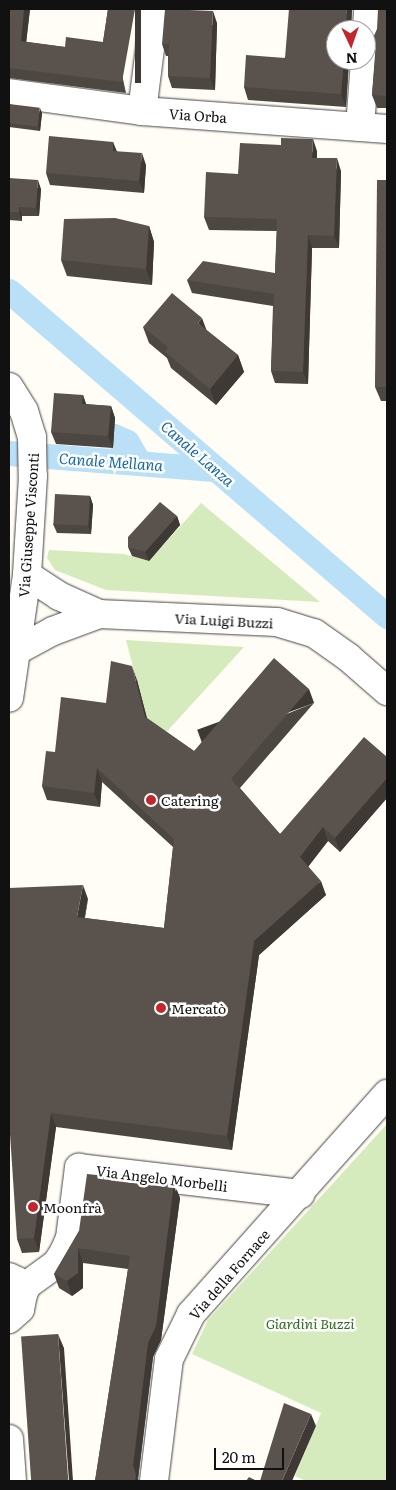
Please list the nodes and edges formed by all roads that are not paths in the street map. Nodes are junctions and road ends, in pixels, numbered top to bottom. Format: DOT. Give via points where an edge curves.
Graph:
graph roads {
  1 [pos="155,9"];
  2 [pos="364,70"];
  3 [pos="9,93"];
  4 [pos="142,111"];
  5 [pos="360,127"];
  6 [pos="387,128"];
  7 [pos="9,387"];
  8 [pos="27,575"];
  9 [pos="99,614"];
  10 [pos="16,651"];
  11 [pos="387,691"];
  12 [pos="9,698"];
  13 [pos="387,1094"];
  14 [pos="300,1194"];
  15 [pos="16,1285"];
  16 [pos="9,1319"];
  17 [pos="9,1439"];
  18 [pos="12,1481"];
  19 [pos="154,1481"];
  1 -- 4 [label="street"];
  2 -- 5 [label="street"];
  3 -- 4 [label="street, Via Orba"];
  4 -- 5 [label="street, Via Orba"];
  5 -- 6 [label="street, Via Orba"];
  7 -- 8 [label="street, Via Giuseppe Visconti" via="24,411 32,437"];
  8 -- 9 [label="street, Via Luigi Buzzi" via="59,596"];
  8 -- 10 [label="street, Via Giuseppe Visconti"];
  9 -- 10 [label="street, Via Luigi Buzzi" via="54,631"];
  9 -- 11 [label="street, Via Luigi Buzzi" via="277,622 314,633"];
  10 -- 12 [label="street, Via Giuseppe Visconti"];
  13 -- 14 [label="street, Via della Fornace"];
  14 -- 15 [label="street, Via Angelo Morbelli" via="79,1168 70,1238 64,1252 57,1263 27,1285"];
  14 -- 19 [label="street, Via della Fornace" via="191,1314 169,1359"];
  15 -- 16 [label="street" via="20,1309"];
  17 -- 18 [label="street"];
}
